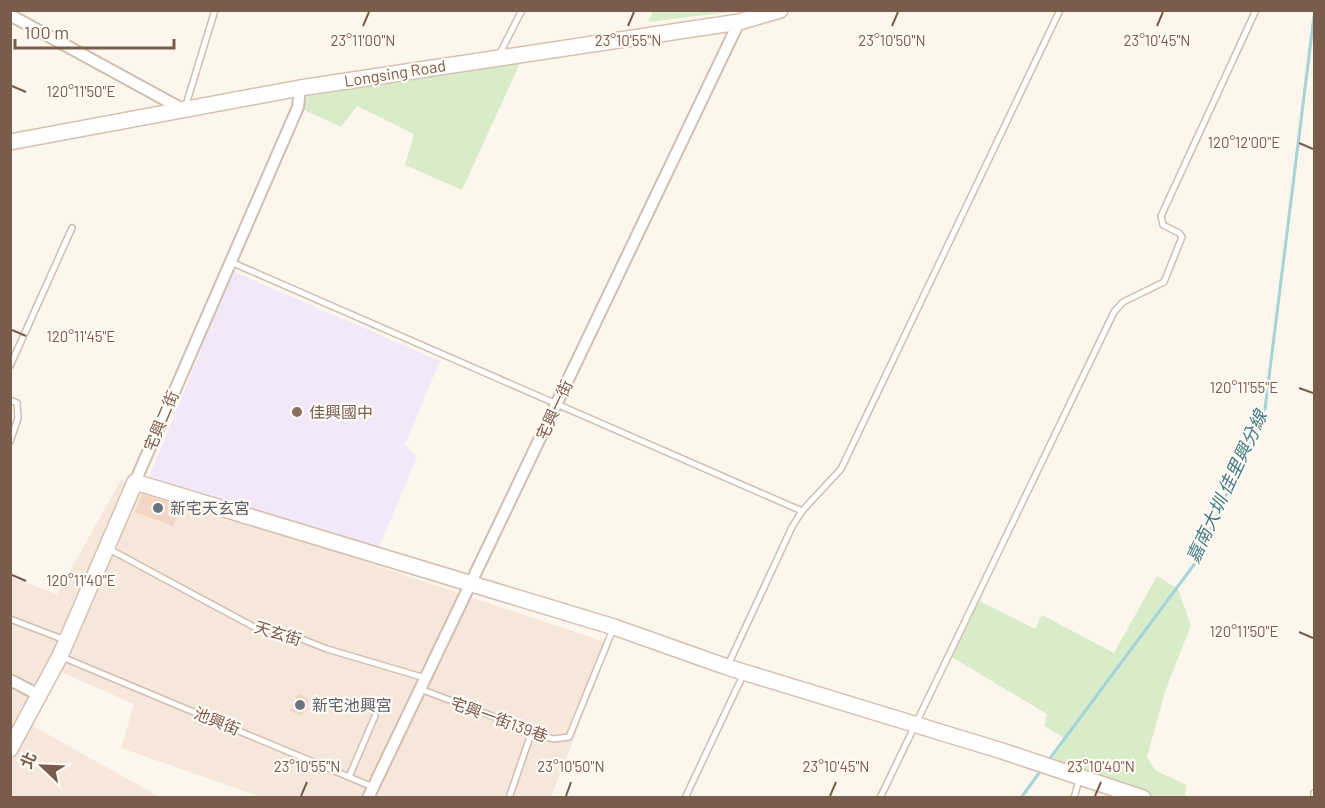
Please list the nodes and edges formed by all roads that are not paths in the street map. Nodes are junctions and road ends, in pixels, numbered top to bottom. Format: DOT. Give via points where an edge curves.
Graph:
graph roads {
  1 [pos="215,10"];
  2 [pos="522,10"];
  3 [pos="780,10"];
  4 [pos="1060,10"];
  5 [pos="1256,10"];
  6 [pos="10,15"];
  7 [pos="739,22"];
  8 [pos="498,56"];
  9 [pos="300,88"];
  10 [pos="185,110"];
  11 [pos="10,142"];
  12 [pos="72,228"];
  13 [pos="230,262"];
  14 [pos="10,366"];
  15 [pos="10,400"];
  16 [pos="557,404"];
  17 [pos="10,442"];
  18 [pos="135,482"];
  19 [pos="801,511"];
  20 [pos="107,549"];
  21 [pos="472,584"];
  22 [pos="10,619"];
  23 [pos="614,627"];
  24 [pos="67,641"];
  25 [pos="60,656"];
  26 [pos="727,667"];
  27 [pos="744,671"];
  28 [pos="425,678"];
  29 [pos="10,680"];
  30 [pos="420,690"];
  31 [pos="40,696"];
  32 [pos="375,716"];
  33 [pos="913,726"];
  34 [pos="532,731"];
  35 [pos="10,749"];
  36 [pos="349,777"];
  37 [pos="1080,778"];
  38 [pos="373,787"];
  39 [pos="1314,793"];
  40 [pos="368,798"];
  41 [pos="509,798"];
  42 [pos="685,798"];
  43 [pos="880,798"];
  44 [pos="1074,798"];
  45 [pos="1143,798"];
  46 [pos="1314,798"];
  1 -- 10 [label="lane"];
  2 -- 8 [label="lane"];
  3 -- 7 [label="street, Longsing Road"];
  4 -- 19 [label="lane" via="841,469"];
  5 -- 33 [label="lane" via="1161,216 1163,225 1182,237 1167,278 1123,302 1114,312"];
  6 -- 10 [label="street"];
  7 -- 8 [label="street, Longsing Road"];
  7 -- 16 [label="street, 宅興一街"];
  8 -- 9 [label="street, Longsing Road"];
  9 -- 10 [label="street, Longsing Road"];
  9 -- 13 [label="street, 宅興二街" via="298,107"];
  10 -- 11 [label="street, Longsing Road"];
  12 -- 14 [label="lane"];
  13 -- 16 [label="lane"];
  13 -- 18 [label="street, 宅興二街"];
  15 -- 17 [label="lane" via="17,403 18,418"];
  16 -- 19 [label="lane"];
  16 -- 21 [label="street, 宅興一街"];
  18 -- 20 [label="street, 宅興二街"];
  18 -- 21 [label="street"];
  19 -- 26 [label="lane"];
  20 -- 24 [label="street, 宅興二街"];
  20 -- 28 [label="lane, 天玄街" via="256,628 289,634"];
  21 -- 23 [label="street"];
  21 -- 28 [label="street, 宅興一街"];
  22 -- 24 [label="lane"];
  23 -- 26 [label="street"];
  23 -- 34 [label="lane, 宅興一街139巷" via="569,737 553,739"];
  24 -- 25 [label="street, 宅興二街"];
  25 -- 31 [label="street, 宅興二街"];
  25 -- 36 [label="lane, 池興街"];
  26 -- 27 [label="street"];
  27 -- 33 [label="street"];
  27 -- 42 [label="lane"];
  28 -- 30 [label="street, 宅興一街"];
  29 -- 31 [label="street"];
  30 -- 34 [label="lane, 宅興一街139巷"];
  30 -- 38 [label="street, 宅興一街"];
  31 -- 35 [label="street, 宅興二街"];
  32 -- 36 [label="lane"];
  33 -- 37 [label="street"];
  33 -- 43 [label="lane"];
  34 -- 41 [label="lane"];
  36 -- 38 [label="lane, 池興街"];
  37 -- 44 [label="lane"];
  37 -- 45 [label="street"];
  38 -- 40 [label="street, 宅興一街"];
  39 -- 46 [label="lane"];
}
